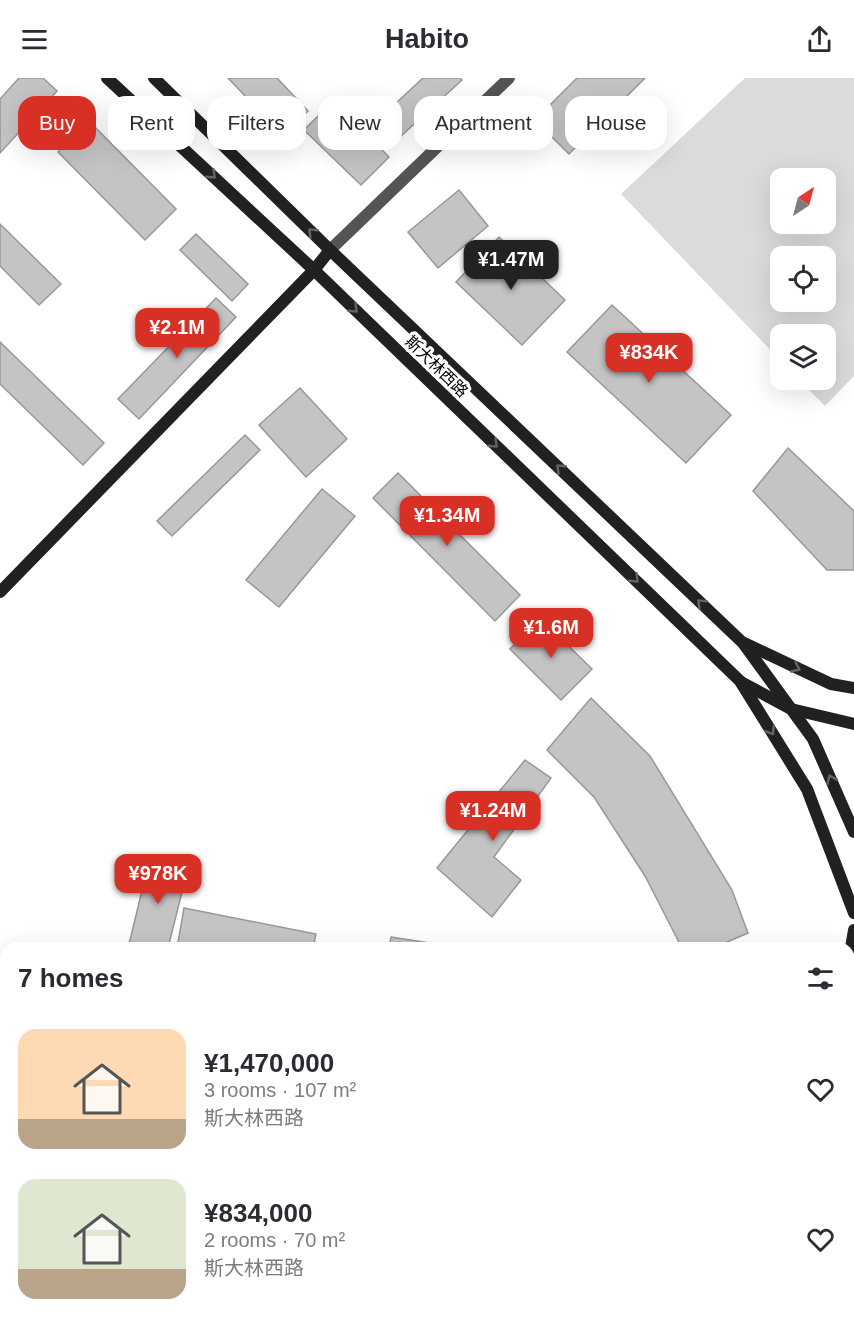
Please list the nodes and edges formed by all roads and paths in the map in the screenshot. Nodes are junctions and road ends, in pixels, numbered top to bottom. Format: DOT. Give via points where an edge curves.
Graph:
graph roads {
  1 [pos="107,78"];
  2 [pos="154,78"];
  3 [pos="509,78"];
  4 [pos="330,250"];
  5 [pos="314,270"];
  6 [pos="0,592"];
  7 [pos="743,643"];
  8 [pos="740,681"];
  9 [pos="854,687"];
  10 [pos="791,708"];
  11 [pos="854,724"];
  12 [pos="854,832"];
  13 [pos="854,913"];
  1 -- 5 [label="main road, 斯大林西路, one-way"];
  4 -- 2 [label="main road, 斯大林西路, one-way"];
  3 -- 4 [label="street"];
  4 -- 5 [label="main road"];
  7 -- 4 [label="main road, 斯大林西路, one-way"];
  5 -- 6 [label="main road"];
  5 -- 8 [label="main road, 斯大林西路, one-way"];
  7 -- 9 [label="main road, one-way" via="831,684"];
  7 -- 10 [label="main road"];
  8 -- 10 [label="main road"];
  8 -- 13 [label="main road, one-way" via="807,789"];
  10 -- 11 [label="main road"];
  12 -- 10 [label="main road, one-way" via="813,739"];
}
